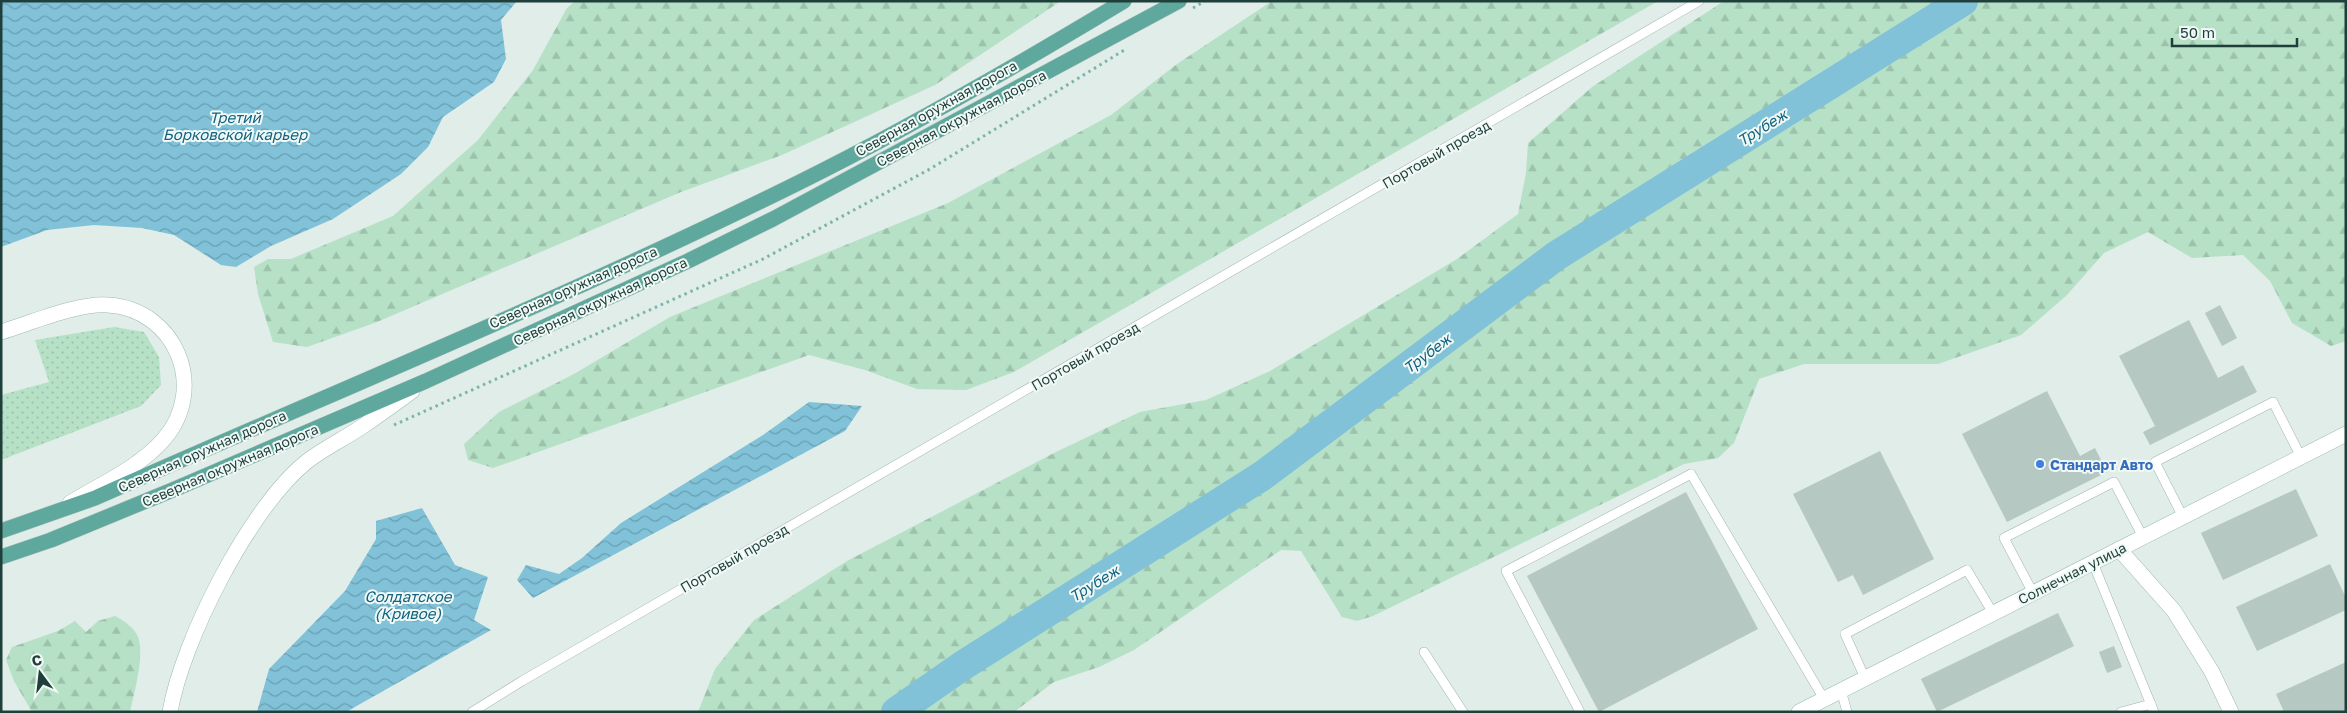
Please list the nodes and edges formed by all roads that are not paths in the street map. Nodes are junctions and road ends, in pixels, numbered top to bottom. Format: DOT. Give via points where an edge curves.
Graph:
graph roads {
  1 [pos="1124,1"];
  2 [pos="1699,1"];
  3 [pos="1184,6"];
  4 [pos="1,332"];
  5 [pos="426,381"];
  6 [pos="2346,434"];
  7 [pos="2301,457"];
  8 [pos="54,513"];
  9 [pos="2183,517"];
  10 [pos="1,531"];
  11 [pos="2143,537"];
  12 [pos="2119,550"];
  13 [pos="1,557"];
  14 [pos="2093,563"];
  15 [pos="2033,593"];
  16 [pos="1993,613"];
  17 [pos="1424,652"];
  18 [pos="1865,678"];
  19 [pos="1841,690"];
  20 [pos="1824,699"];
  21 [pos="2152,708"];
  22 [pos="170,712"];
  23 [pos="472,712"];
  24 [pos="1463,712"];
  25 [pos="1580,712"];
  26 [pos="1799,712"];
  27 [pos="1848,712"];
  28 [pos="2121,712"];
  29 [pos="2231,712"];
  1 -- 8 [label="main road, Северная оружная дорога" via="1048,47 800,182 674,242 95,498"];
  2 -- 23 [label="lane, Портовый проезд"];
  3 -- 5 [label="main road, Северная окружная дорога" via="774,219"];
  4 -- 8 [label="main road" via="71,310 108,305 139,313 167,334 180,356 185,384 181,414 165,438 147,456"];
  5 -- 13 [label="main road, Северная окружная дорога" via="175,490"];
  5 -- 22 [label="main road" via="305,463 274,495 219,584 189,646"];
  6 -- 7 [label="main road, Солнечная улица"];
  7 -- 9 [label="main road, Солнечная улица"];
  7 -- 9 [label="lane" via="2273,402 2155,462"];
  8 -- 10 [label="main road, Северная оружная дорога"];
  9 -- 11 [label="main road, Солнечная улица"];
  11 -- 12 [label="main road, Солнечная улица"];
  11 -- 15 [label="lane" via="2114,482 2004,538"];
  12 -- 14 [label="main road, Солнечная улица"];
  12 -- 29 [label="main road" via="2174,611 2212,672"];
  14 -- 15 [label="main road, Солнечная улица"];
  14 -- 21 [label="lane"];
  15 -- 16 [label="main road, Солнечная улица"];
  16 -- 18 [label="main road, Солнечная улица"];
  16 -- 18 [label="lane" via="1967,570 1845,634"];
  17 -- 24 [label="lane"];
  18 -- 19 [label="main road, Солнечная улица"];
  19 -- 20 [label="main road, Солнечная улица"];
  19 -- 27 [label="lane"];
  20 -- 25 [label="lane" via="1691,474 1506,571"];
  20 -- 26 [label="main road, Солнечная улица"];
  21 -- 28 [label="lane"];
}
